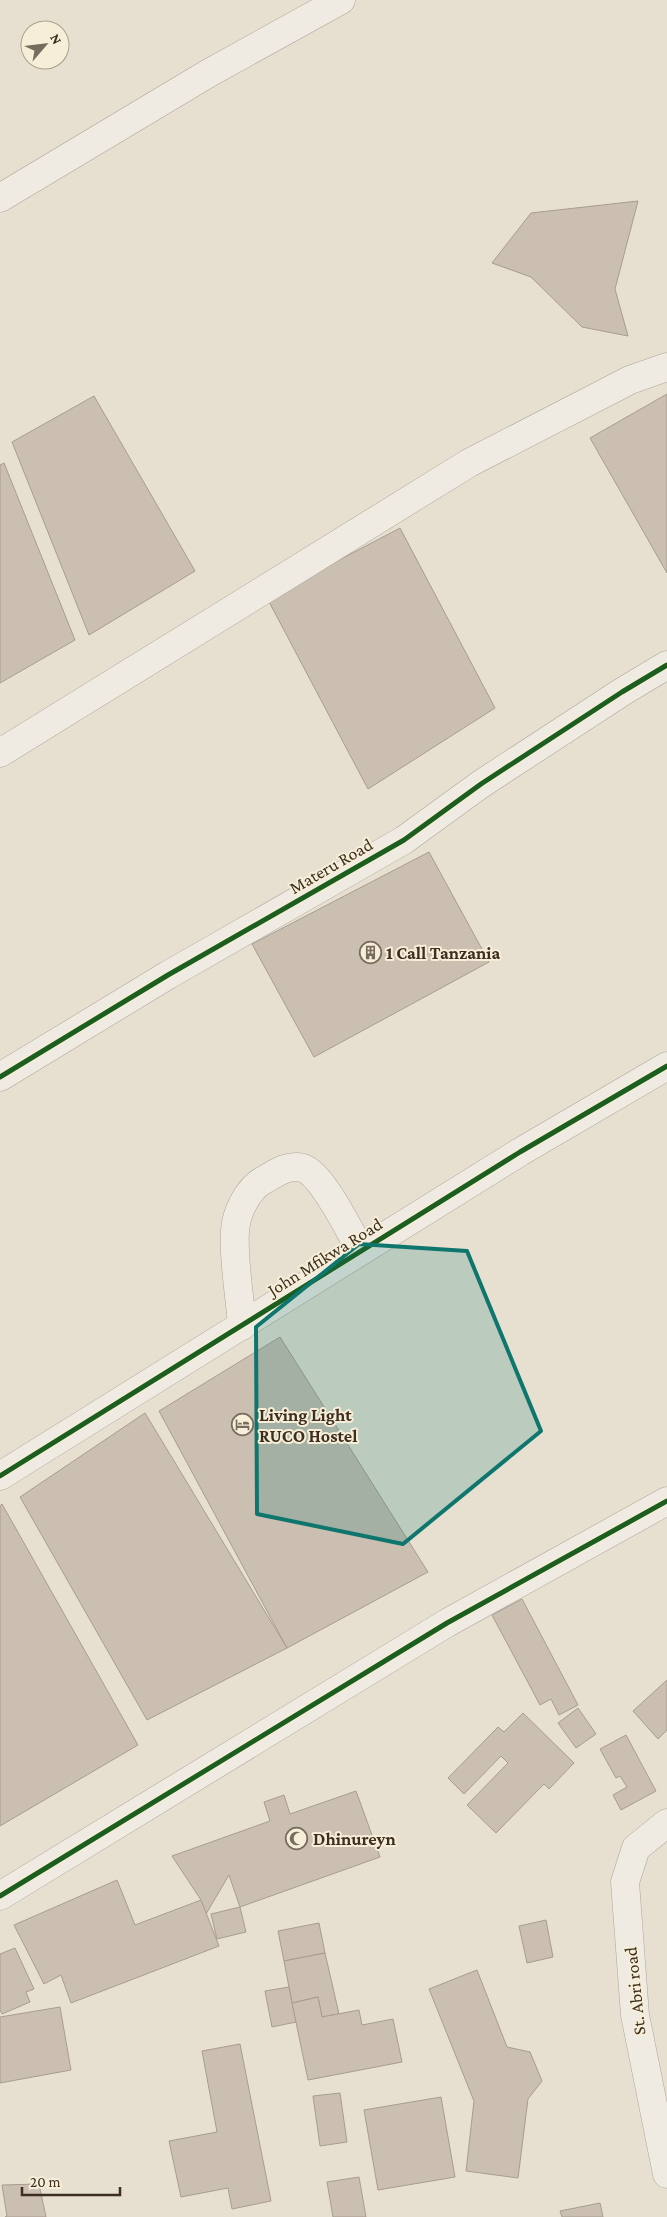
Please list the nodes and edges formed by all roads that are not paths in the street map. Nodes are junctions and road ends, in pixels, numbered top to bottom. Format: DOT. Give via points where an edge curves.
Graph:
graph roads {
  1 [pos="341,0"];
  2 [pos="0,198"];
  3 [pos="667,367"];
  4 [pos="667,665"];
  5 [pos="0,753"];
  6 [pos="667,1066"];
  7 [pos="0,1077"];
  8 [pos="361,1251"];
  9 [pos="242,1326"];
  10 [pos="0,1476"];
  11 [pos="667,1501"];
  12 [pos="667,1822"];
  13 [pos="0,1896"];
  14 [pos="667,2174"];
  1 -- 2 [label="street" via="208,73"];
  3 -- 5 [label="street" via="630,380 469,462"];
  4 -- 7 [label="street, Materu Road" via="482,784 404,840 168,975"];
  6 -- 8 [label="street, John Mfikwa Road"];
  8 -- 9 [label="street, John Mfikwa Road"];
  8 -- 9 [label="street" via="333,1202 314,1176 302,1168 286,1168 256,1184 244,1202 235,1229"];
  9 -- 10 [label="street, John Mfikwa Road"];
  11 -- 13 [label="street" via="447,1623"];
  12 -- 14 [label="street, St. Abri road" via="636,1848 625,1882 635,2015"];
}
